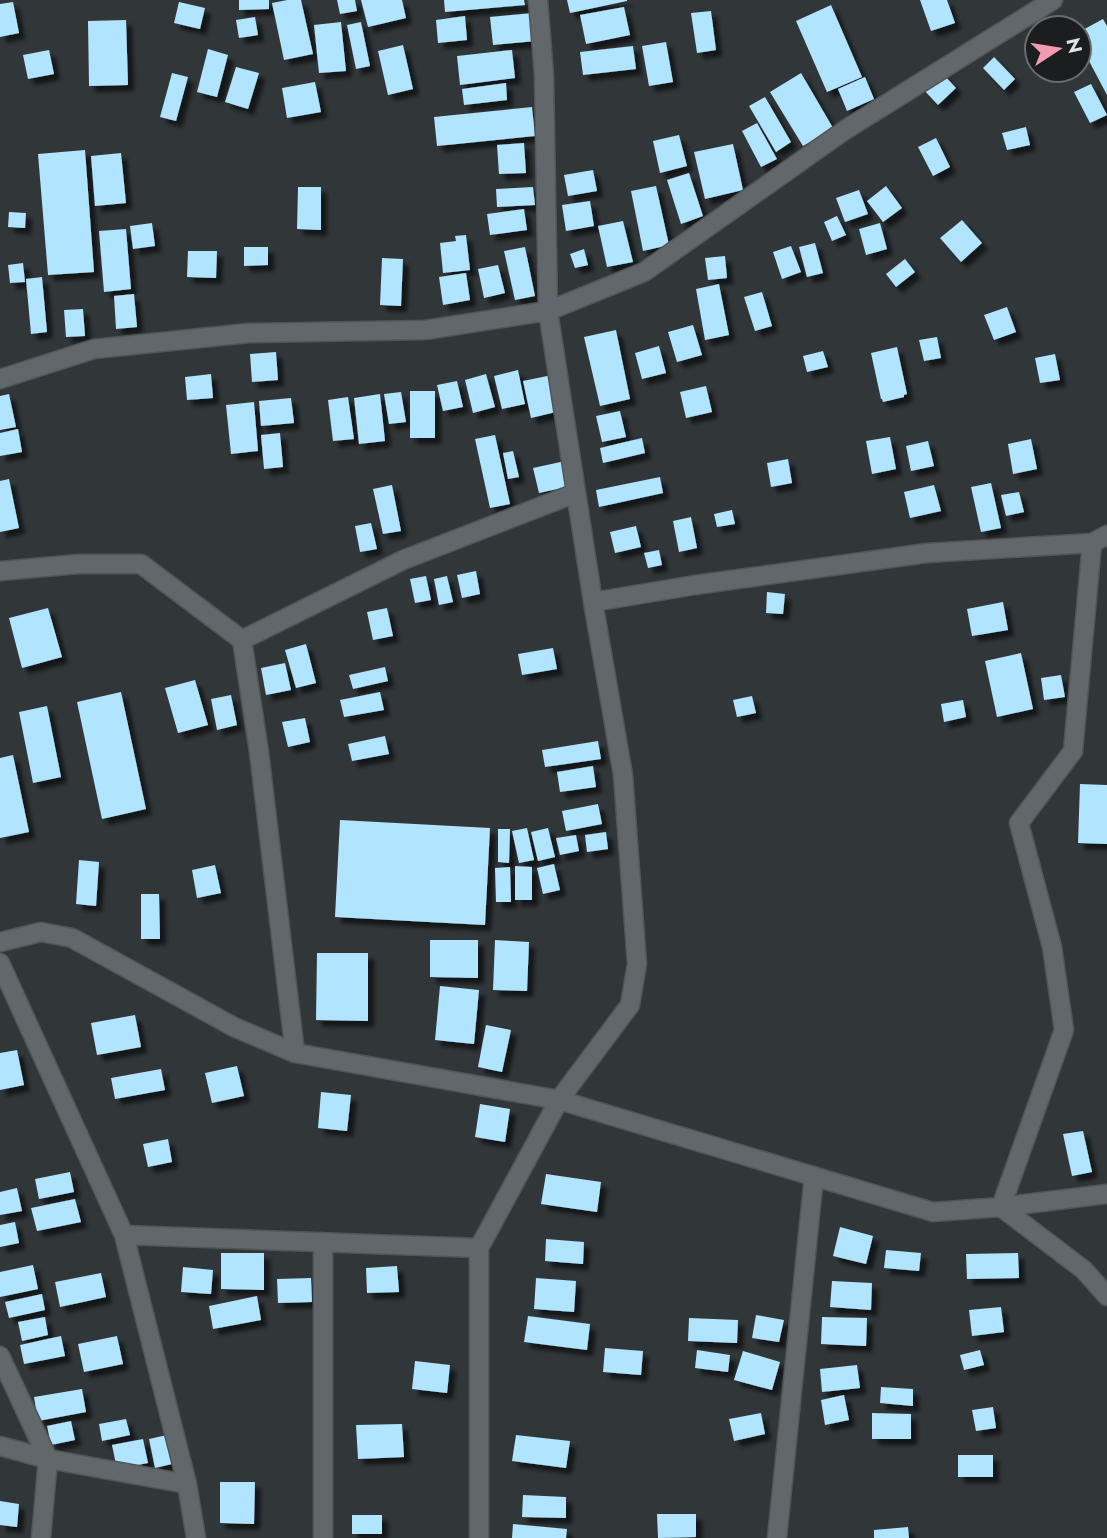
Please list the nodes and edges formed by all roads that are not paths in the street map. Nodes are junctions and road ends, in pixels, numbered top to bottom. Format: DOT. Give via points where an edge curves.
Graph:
graph roads {
  1 [pos="538,0"];
  2 [pos="1053,0"];
  3 [pos="548,311"];
  4 [pos="0,379"];
  5 [pos="576,494"];
  6 [pos="1099,539"];
  7 [pos="0,571"];
  8 [pos="593,602"];
  9 [pos="242,640"];
  10 [pos="0,942"];
  11 [pos="0,963"];
  12 [pos="295,1053"];
  13 [pos="559,1100"];
  14 [pos="814,1176"];
  15 [pos="1107,1194"];
  16 [pos="1001,1207"];
  17 [pos="124,1234"];
  18 [pos="323,1242"];
  19 [pos="479,1248"];
  20 [pos="1107,1296"];
  21 [pos="0,1357"];
  22 [pos="0,1446"];
  23 [pos="48,1459"];
  24 [pos="187,1484"];
  25 [pos="41,1538"];
  26 [pos="196,1538"];
  27 [pos="323,1538"];
  28 [pos="479,1538"];
  29 [pos="777,1538"];
  1 -- 3 [label="street" via="544,75"];
  2 -- 3 [label="street" via="845,130 644,272"];
  3 -- 4 [label="street" via="425,330 249,333 94,349"];
  3 -- 5 [label="street"];
  5 -- 8 [label="street"];
  5 -- 9 [label="street" via="403,560"];
  6 -- 8 [label="street" via="927,552"];
  6 -- 16 [label="street" via="1073,751 1019,822 1052,947 1064,1030"];
  7 -- 9 [label="street" via="141,564"];
  8 -- 13 [label="street" via="623,775 637,964 630,1005"];
  9 -- 12 [label="street"];
  10 -- 12 [label="street" via="41,932 72,939 234,1027"];
  11 -- 17 [label="street"];
  12 -- 13 [label="street"];
  13 -- 14 [label="street"];
  13 -- 19 [label="street"];
  14 -- 16 [label="street" via="933,1212"];
  14 -- 29 [label="street"];
  15 -- 16 [label="street"];
  16 -- 20 [label="street" via="1084,1270"];
  17 -- 18 [label="street"];
  17 -- 24 [label="street"];
  18 -- 19 [label="street"];
  18 -- 27 [label="street"];
  19 -- 28 [label="street"];
  21 -- 23 [label="street"];
  22 -- 23 [label="street"];
  23 -- 24 [label="street"];
  23 -- 25 [label="street"];
  24 -- 26 [label="street"];
}
